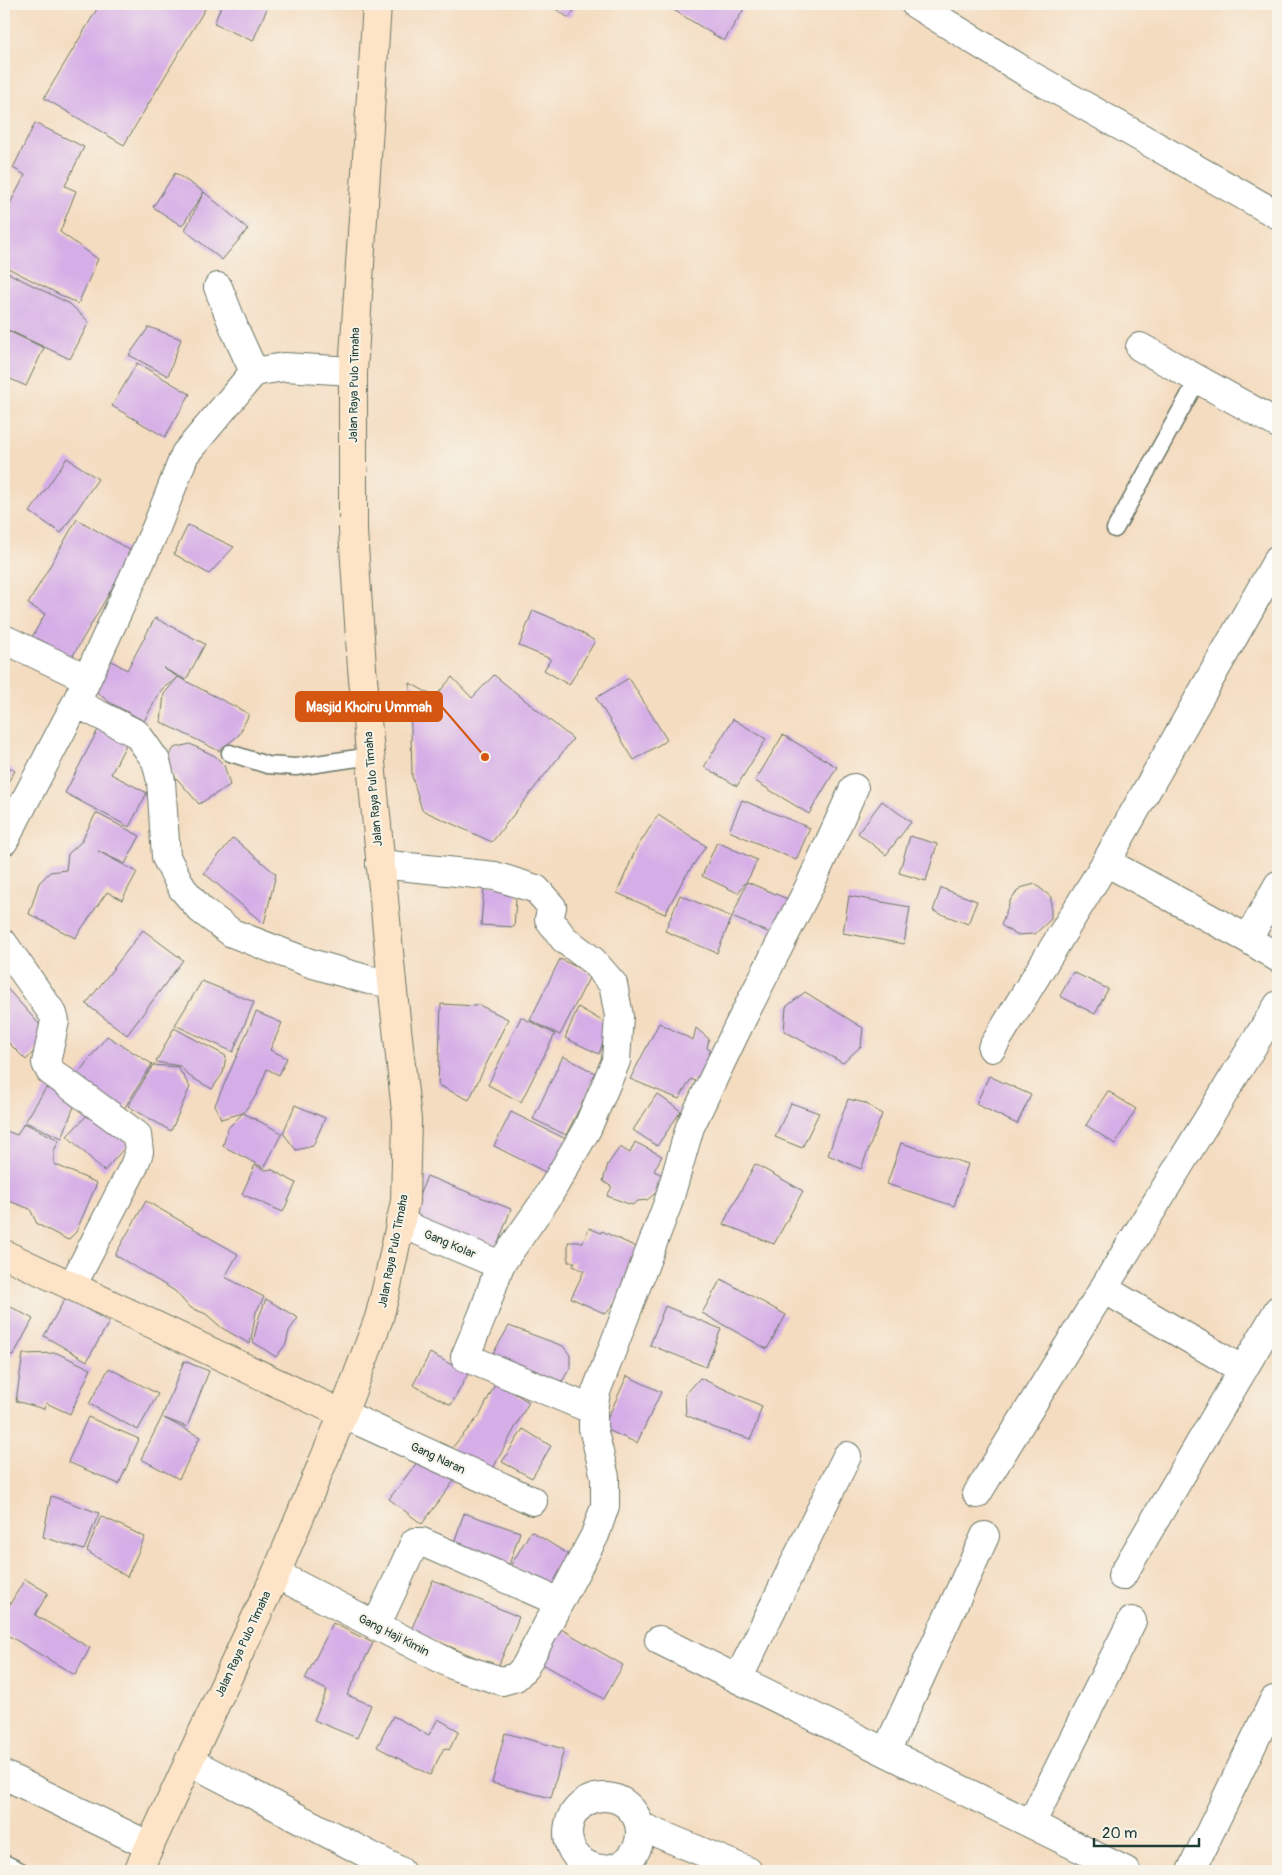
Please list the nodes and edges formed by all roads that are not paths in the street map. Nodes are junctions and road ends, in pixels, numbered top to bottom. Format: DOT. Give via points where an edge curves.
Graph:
graph roads {
  1 [pos="377,4"];
  2 [pos="916,4"];
  3 [pos="1278,215"];
  4 [pos="218,287"];
  5 [pos="1140,347"];
  6 [pos="342,370"];
  7 [pos="254,372"];
  8 [pos="1198,379"];
  9 [pos="1278,424"];
  10 [pos="1115,529"];
  11 [pos="1278,559"];
  12 [pos="4,639"];
  13 [pos="86,678"];
  14 [pos="76,703"];
  15 [pos="230,753"];
  16 [pos="358,758"];
  17 [pos="854,788"];
  18 [pos="4,841"];
  19 [pos="1106,862"];
  20 [pos="380,864"];
  21 [pos="1278,886"];
  22 [pos="1248,938"];
  23 [pos="4,944"];
  24 [pos="1278,958"];
  25 [pos="380,982"];
  26 [pos="1278,1005"];
  27 [pos="992,1048"];
  28 [pos="400,1223"];
  29 [pos="4,1254"];
  30 [pos="500,1266"];
  31 [pos="72,1286"];
  32 [pos="1104,1289"];
  33 [pos="1278,1310"];
  34 [pos="1243,1370"];
  35 [pos="593,1410"];
  36 [pos="343,1414"];
  37 [pos="847,1456"];
  38 [pos="977,1494"];
  39 [pos="533,1501"];
  40 [pos="985,1536"];
  41 [pos="276,1574"];
  42 [pos="1122,1576"];
  43 [pos="559,1602"];
  44 [pos="1132,1622"];
  45 [pos="376,1626"];
  46 [pos="660,1640"];
  47 [pos="738,1679"];
  48 [pos="1274,1700"];
  49 [pos="886,1752"];
  50 [pos="189,1761"];
  51 [pos="4,1775"];
  52 [pos="1031,1824"];
  53 [pos="640,1826"];
  54 [pos="150,1846"];
  55 [pos="4,1864"];
  56 [pos="580,1867"];
  57 [pos="1110,1868"];
  58 [pos="21,1871"];
  59 [pos="138,1871"];
  60 [pos="400,1871"];
  61 [pos="748,1871"];
  62 [pos="1191,1871"];
  1 -- 6 [label="street, Jalan Raya Pulo Timaha"];
  2 -- 3 [label="street" via="1032,76"];
  4 -- 7 [label="street"];
  5 -- 8 [label="street"];
  6 -- 7 [label="street" via="284,367"];
  6 -- 16 [label="street, Jalan Raya Pulo Timaha" via="362,668"];
  7 -- 13 [label="street" via="185,454 156,528"];
  8 -- 9 [label="street"];
  8 -- 10 [label="lane"];
  11 -- 19 [label="street"];
  12 -- 13 [label="street"];
  13 -- 14 [label="street"];
  14 -- 18 [label="street"];
  14 -- 25 [label="street" via="137,734 156,761 162,781 166,857 182,888 200,909 232,933 310,964"];
  15 -- 16 [label="lane" via="267,765 296,767"];
  16 -- 20 [label="street, Jalan Raya Pulo Timaha"];
  17 -- 35 [label="street" via="810,885 690,1127 668,1203 596,1392"];
  19 -- 22 [label="street"];
  19 -- 27 [label="street"];
  20 -- 25 [label="street, Jalan Raya Pulo Timaha"];
  20 -- 30 [label="street" via="495,876 536,889 552,907 549,919 564,939 593,961 613,984 619,1016 616,1061 586,1129 547,1198"];
  21 -- 22 [label="street"];
  22 -- 24 [label="street"];
  23 -- 31 [label="street" via="53,1014 55,1021 46,1063 50,1071 138,1135 140,1152 134,1166"];
  25 -- 28 [label="street, Jalan Raya Pulo Timaha" via="407,1120 405,1201"];
  26 -- 32 [label="street"];
  28 -- 30 [label="street, Gang Kolar"];
  28 -- 36 [label="street, Jalan Raya Pulo Timaha" via="388,1286"];
  29 -- 31 [label="street"];
  30 -- 35 [label="street" via="465,1357"];
  31 -- 36 [label="street"];
  32 -- 34 [label="street"];
  32 -- 38 [label="street"];
  33 -- 34 [label="street"];
  34 -- 42 [label="street"];
  35 -- 43 [label="street" via="593,1428 605,1477 605,1506 595,1535"];
  36 -- 39 [label="street, Gang Naran"];
  36 -- 41 [label="street, Jalan Raya Pulo Timaha"];
  37 -- 47 [label="street"];
  40 -- 49 [label="street"];
  41 -- 45 [label="street, Gang Haji Kimin"];
  41 -- 50 [label="street, Jalan Raya Pulo Timaha"];
  43 -- 45 [label="street, Gang Haji Kimin" via="525,1668 516,1677 502,1681 457,1667"];
  43 -- 45 [label="street" via="422,1542 415,1542"];
  44 -- 52 [label="street"];
  46 -- 47 [label="street"];
  47 -- 49 [label="street"];
  48 -- 62 [label="street"];
  49 -- 52 [label="street"];
  50 -- 54 [label="street, Jalan Raya Pulo Timaha"];
  50 -- 60 [label="street"];
  51 -- 54 [label="street"];
  52 -- 57 [label="street"];
  53 -- 56 [label="street" via="640,1840 634,1853 623,1864 610,1869"];
  53 -- 56 [label="street" via="635,1812 612,1796 597,1796 584,1802 568,1825 567,1839"];
  53 -- 61 [label="street"];
  54 -- 59 [label="street, Jalan Raya Pulo Timaha"];
  55 -- 58 [label="lane"];
}
